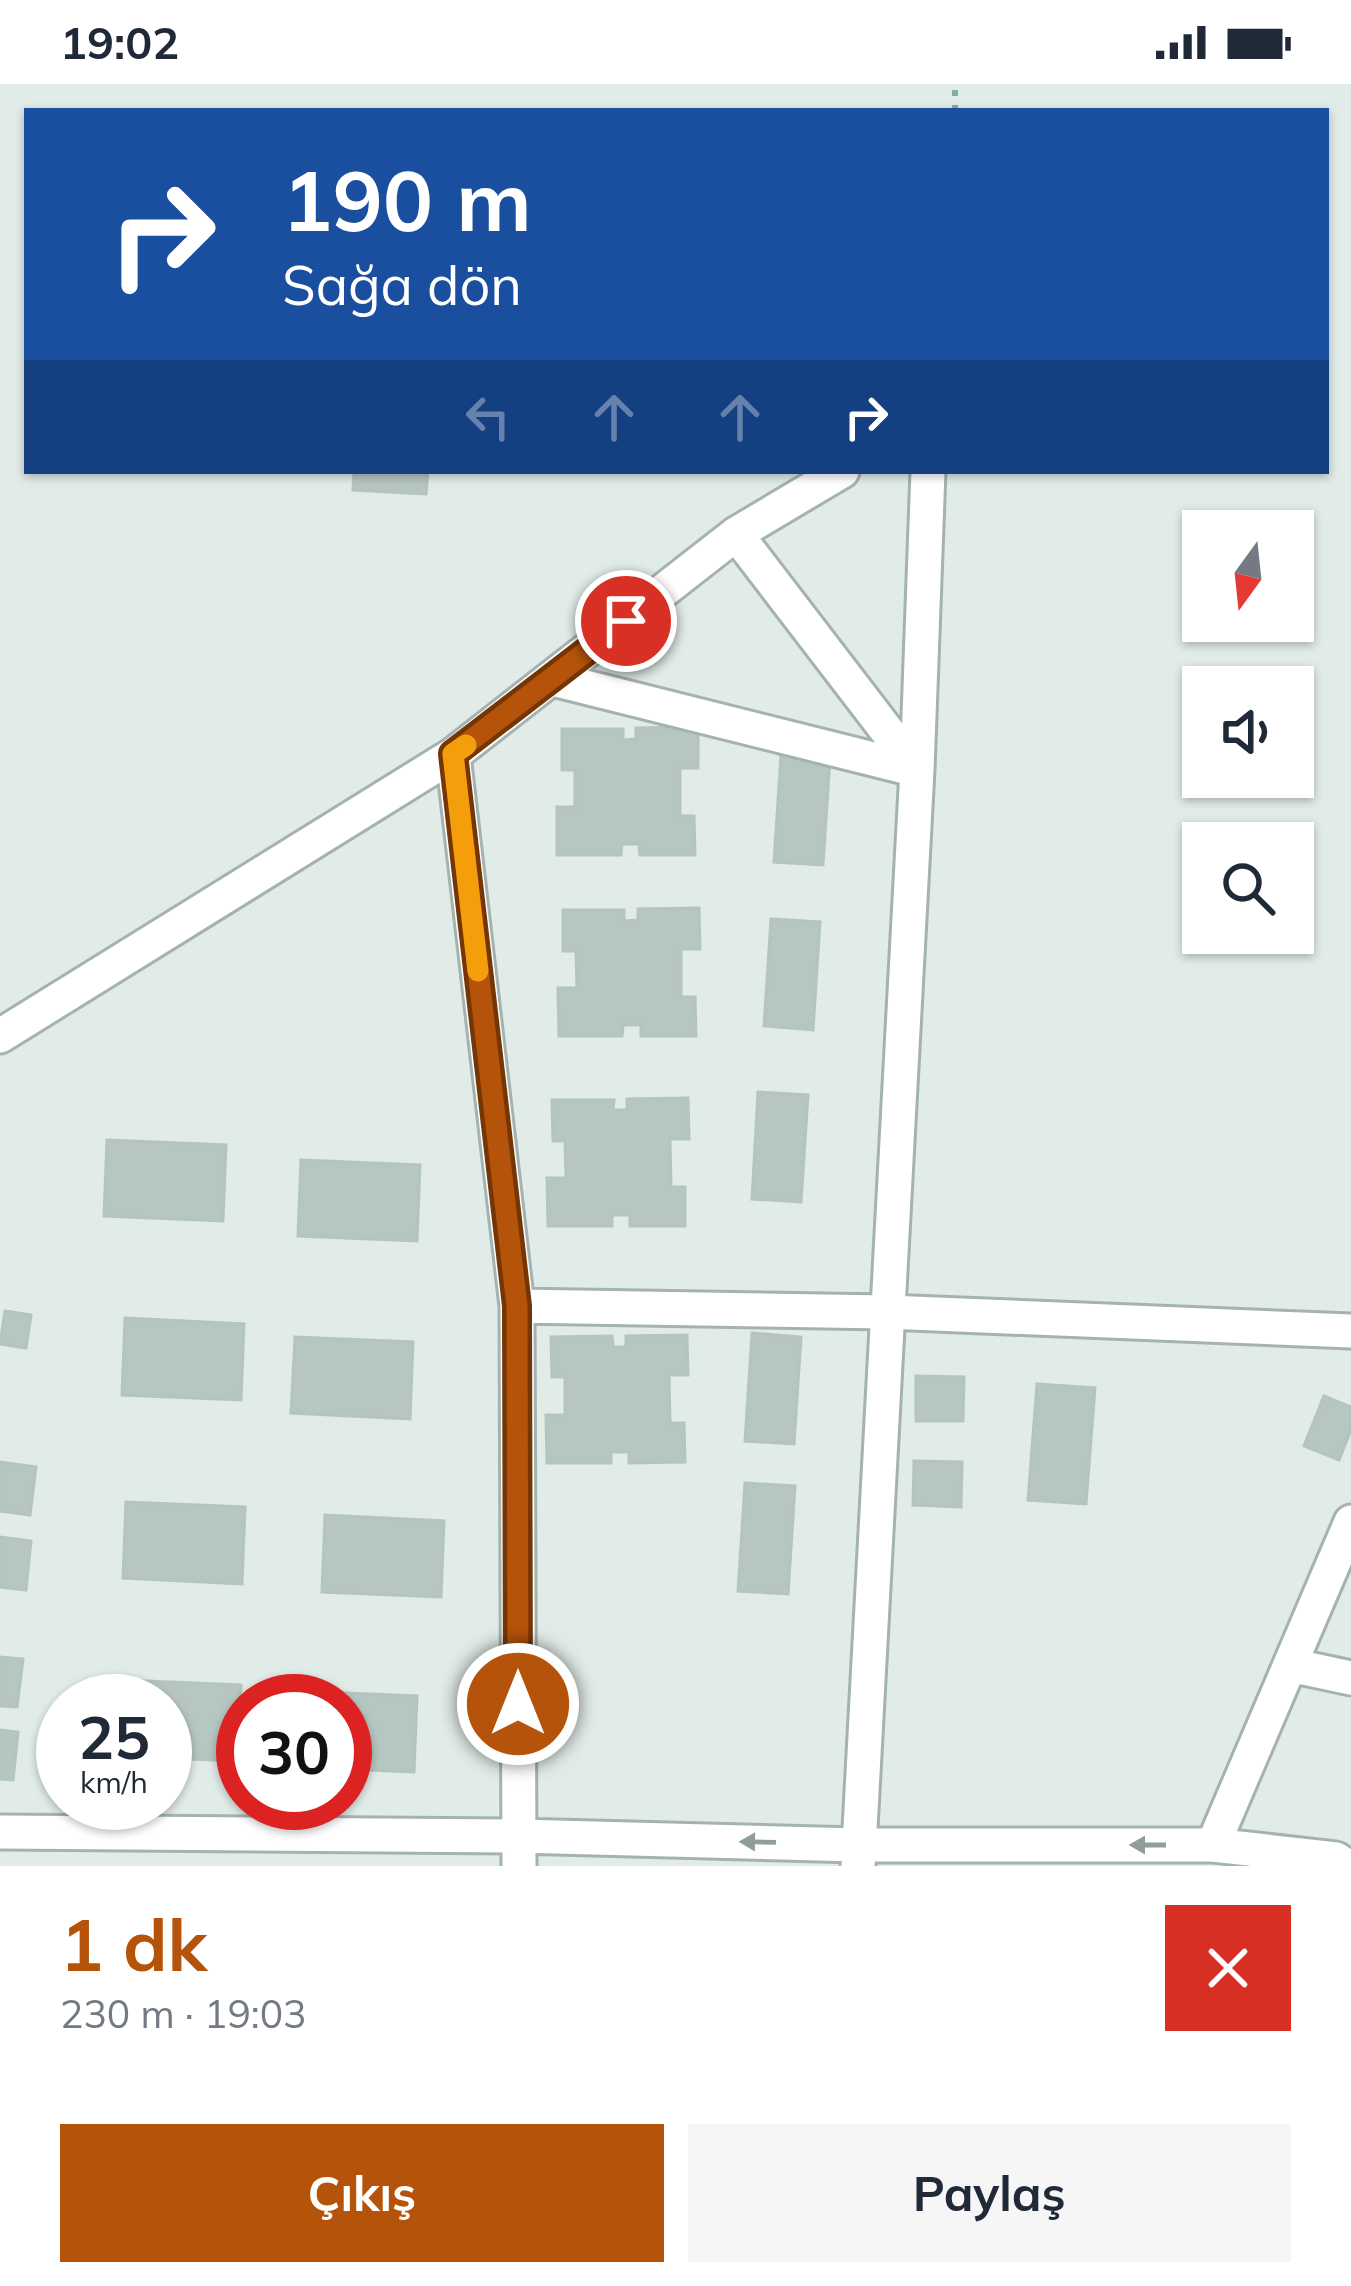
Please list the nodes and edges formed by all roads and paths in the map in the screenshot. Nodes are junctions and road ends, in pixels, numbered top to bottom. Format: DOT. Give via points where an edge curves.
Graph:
graph roads {
  1 [pos="837,474"];
  2 [pos="928,474"];
  3 [pos="736,534"];
  4 [pos="553,679"];
  5 [pos="453,754"];
  6 [pos="917,770"];
  7 [pos="0,1036"];
  8 [pos="517,1306"];
  9 [pos="886,1312"];
  10 [pos="1351,1330"];
  11 [pos="1351,1522"];
  12 [pos="1290,1665"];
  13 [pos="1351,1678"];
  14 [pos="0,1832"];
  15 [pos="1213,1845"];
  16 [pos="518,1851"];
  17 [pos="858,1855"];
  18 [pos="1346,1866"];
  1 -- 3 [label="street"];
  2 -- 6 [label="street"];
  3 -- 4 [label="street"];
  3 -- 6 [label="street"];
  4 -- 5 [label="street"];
  4 -- 6 [label="street"];
  5 -- 7 [label="street"];
  5 -- 8 [label="street"];
  6 -- 9 [label="street"];
  8 -- 9 [label="street"];
  8 -- 16 [label="street"];
  9 -- 10 [label="street"];
  9 -- 17 [label="street"];
  11 -- 12 [label="street"];
  12 -- 13 [label="street"];
  12 -- 15 [label="street"];
  14 -- 16 [label="street"];
  15 -- 17 [label="street, one-way"];
  15 -- 18 [label="street"];
  17 -- 16 [label="street, one-way"];
}
